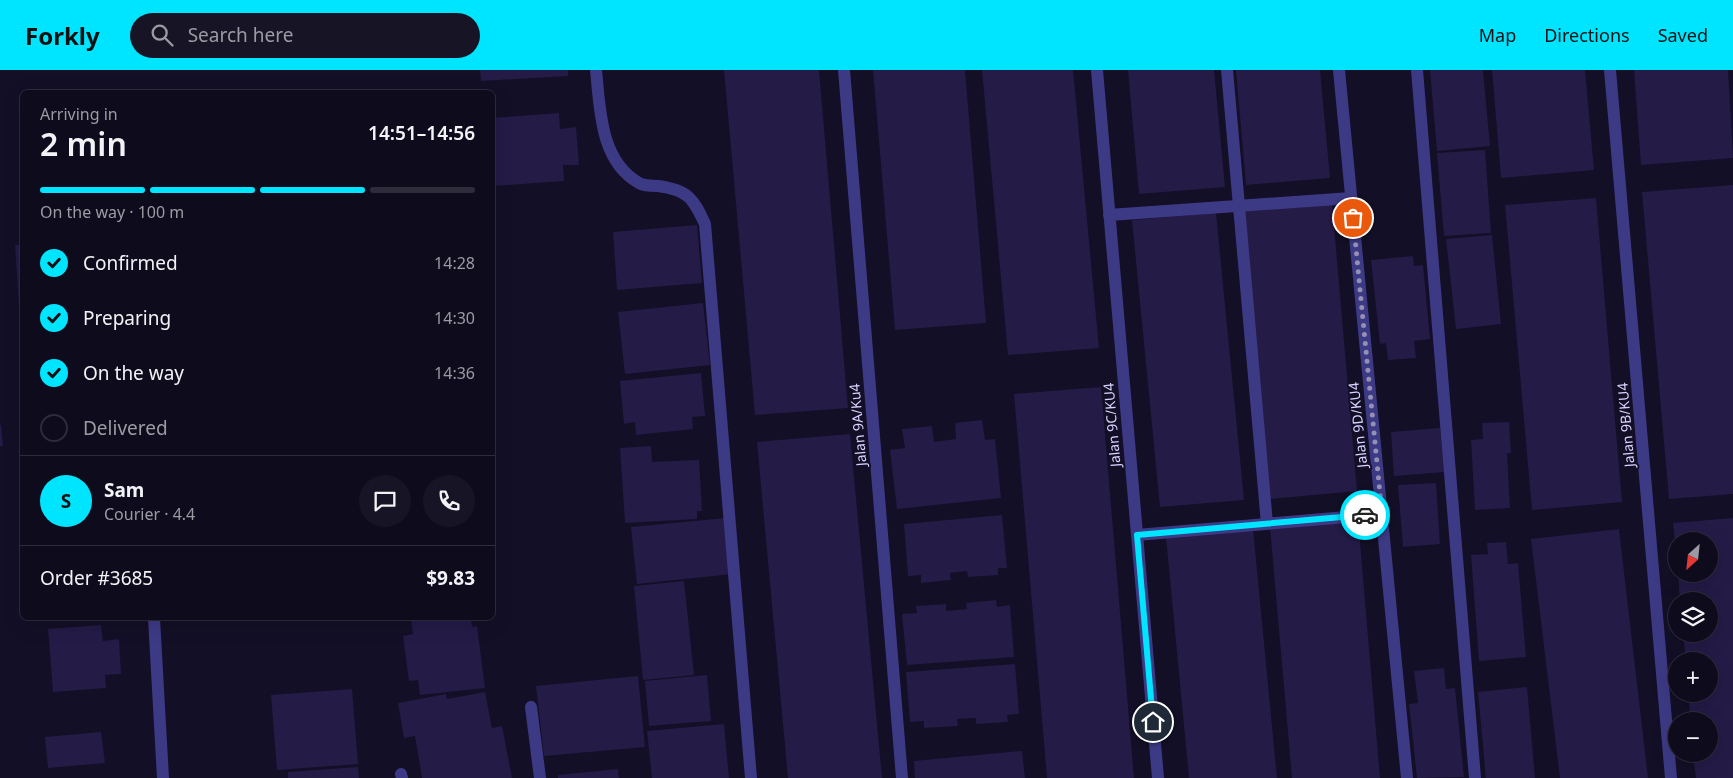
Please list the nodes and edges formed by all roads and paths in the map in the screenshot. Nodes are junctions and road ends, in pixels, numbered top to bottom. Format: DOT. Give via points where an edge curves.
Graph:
graph roads {
  1 [pos="596,70"];
  2 [pos="844,70"];
  3 [pos="1097,70"];
  4 [pos="1228,70"];
  5 [pos="1339,70"];
  6 [pos="1417,70"];
  7 [pos="1610,70"];
  8 [pos="1351,198"];
  9 [pos="1241,206"];
  10 [pos="1109,215"];
  11 [pos="1382,514"];
  12 [pos="1267,524"];
  13 [pos="1137,535"];
  14 [pos="154,620"];
  15 [pos="531,707"];
  16 [pos="163,778"];
  17 [pos="540,778"];
  18 [pos="751,778"];
  19 [pos="902,778"];
  20 [pos="1158,778"];
  21 [pos="1407,778"];
  22 [pos="1475,778"];
  23 [pos="1671,778"];
  1 -- 18 [label="street" via="602,130 619,165 640,184 671,188 694,200 705,224"];
  2 -- 19 [label="street, Jalan 9A/Ku4"];
  3 -- 10 [label="street, Jalan 9C/KU4"];
  4 -- 9 [label="street"];
  5 -- 8 [label="street, Jalan 9D/KU4"];
  6 -- 22 [label="street"];
  7 -- 23 [label="street, Jalan 9B/KU4"];
  8 -- 9 [label="street"];
  8 -- 11 [label="street, Jalan 9D/KU4"];
  9 -- 10 [label="street"];
  9 -- 12 [label="street"];
  10 -- 13 [label="street, Jalan 9C/KU4"];
  11 -- 12 [label="street"];
  11 -- 21 [label="street, Jalan 9D/KU4"];
  12 -- 13 [label="street"];
  13 -- 20 [label="street, Jalan 9C/KU4"];
  14 -- 16 [label="street"];
  15 -- 17 [label="street"];
}
